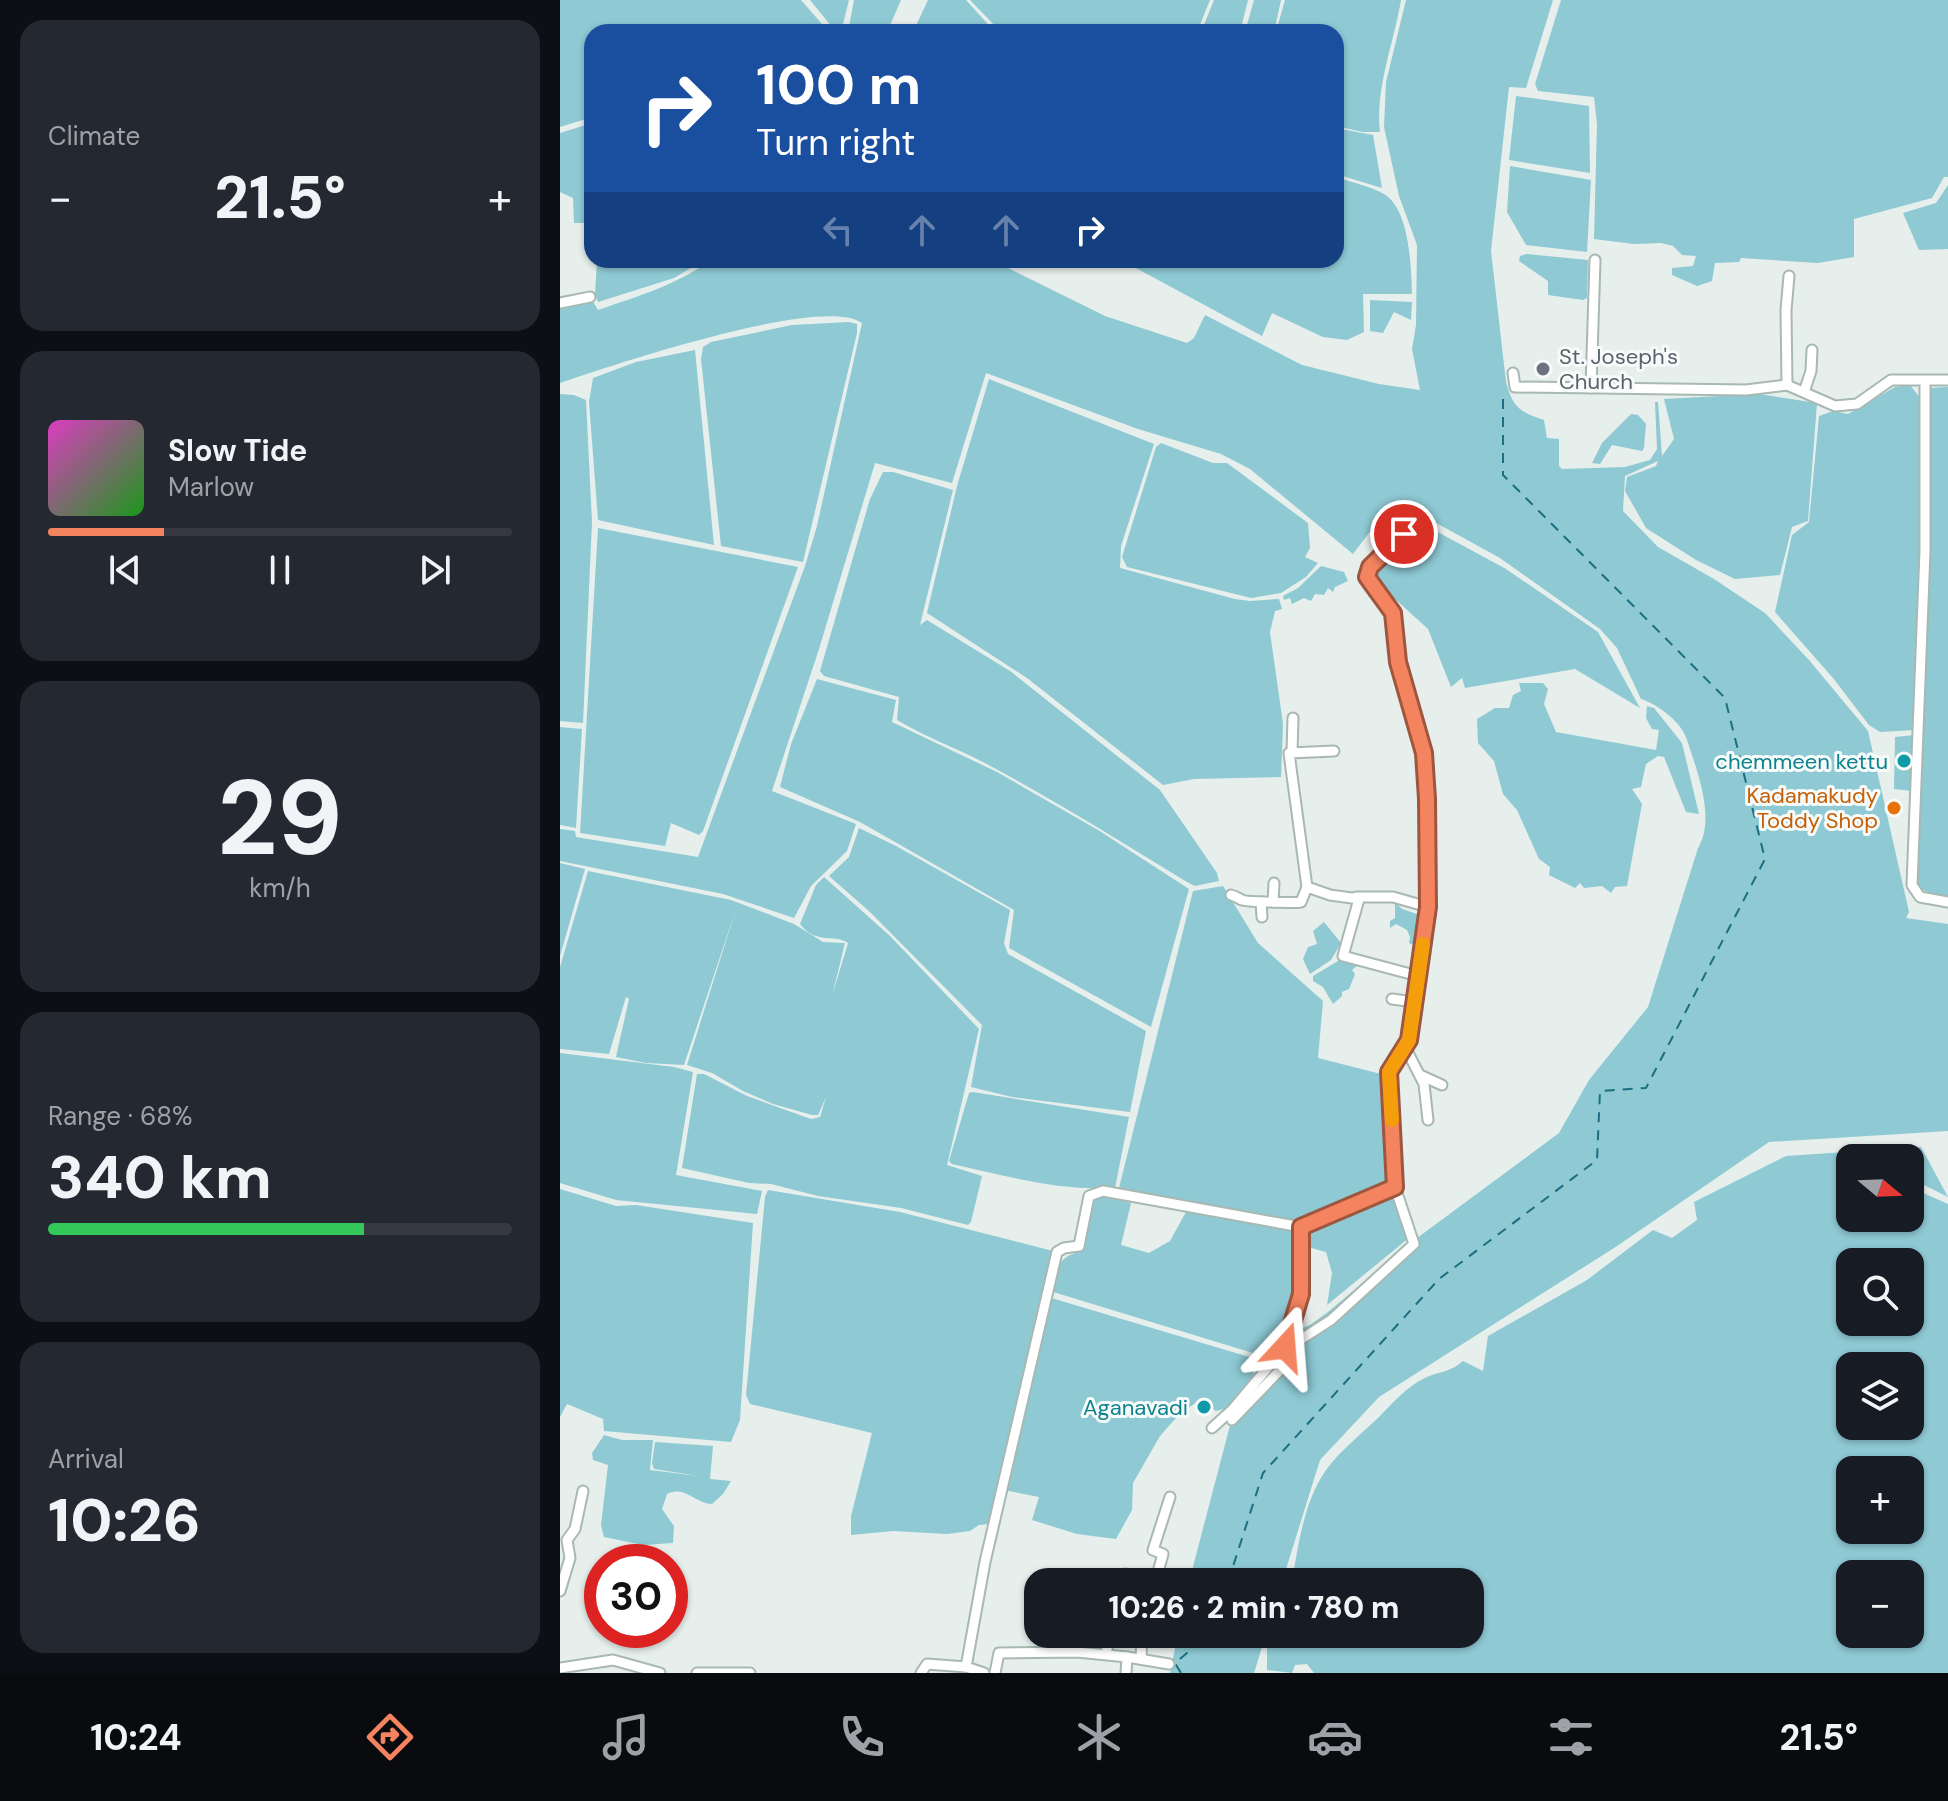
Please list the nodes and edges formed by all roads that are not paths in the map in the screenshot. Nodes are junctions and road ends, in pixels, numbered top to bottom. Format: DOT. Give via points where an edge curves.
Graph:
graph roads {
  1 [pos="1595,260"];
  2 [pos="1789,276"];
  3 [pos="590,297"];
  4 [pos="560,303"];
  5 [pos="1782,307"];
  6 [pos="1812,350"];
  7 [pos="1513,373"];
  8 [pos="1948,380"];
  9 [pos="1925,382"];
  10 [pos="1784,386"];
  11 [pos="1591,388"];
  12 [pos="1804,392"];
  13 [pos="1421,518"];
  14 [pos="1293,718"];
  15 [pos="1334,751"];
  16 [pos="1292,752"];
  17 [pos="1274,883"];
  18 [pos="1307,887"];
  19 [pos="1231,895"];
  20 [pos="1356,897"];
  21 [pos="1261,902"];
  22 [pos="1273,902"];
  23 [pos="1948,902"];
  24 [pos="1428,907"];
  25 [pos="1262,917"];
  26 [pos="1418,976"];
  27 [pos="1392,999"];
  28 [pos="1414,1002"];
  29 [pos="1405,1047"];
  30 [pos="1420,1075"];
  31 [pos="1442,1085"];
  32 [pos="1428,1120"];
  33 [pos="1395,1187"];
  34 [pos="1301,1227"];
  35 [pos="1232,1420"];
  36 [pos="1212,1428"];
  37 [pos="583,1491"];
  38 [pos="1170,1497"];
  39 [pos="1159,1568"];
  40 [pos="560,1591"];
  41 [pos="1107,1648"];
  42 [pos="1141,1648"];
  43 [pos="1106,1654"];
  44 [pos="1127,1657"];
  45 [pos="1141,1659"];
  46 [pos="1169,1664"];
  47 [pos="966,1667"];
  48 [pos="560,1668"];
  49 [pos="711,1672"];
  50 [pos="660,1673"];
  51 [pos="697,1673"];
  52 [pos="750,1673"];
  53 [pos="921,1673"];
  54 [pos="984,1673"];
  55 [pos="995,1673"];
  56 [pos="1126,1673"];
  1 -- 11 [label="street"];
  2 -- 10 [label="street"];
  3 -- 4 [label="street"];
  5 -- 10 [label="street"];
  6 -- 12 [label="street"];
  7 -- 11 [label="street" via="1515,387"];
  8 -- 9 [label="street"];
  9 -- 12 [label="street" via="1891,380 1857,404 1835,406"];
  9 -- 23 [label="street" via="1925,551 1912,885 1920,897"];
  10 -- 11 [label="street"];
  10 -- 12 [label="street"];
  13 -- 24 [label="street" via="1370,567 1367,577 1393,613 1398,662 1424,753"];
  14 -- 16 [label="street"];
  15 -- 16 [label="street"];
  16 -- 18 [label="street" via="1291,783"];
  17 -- 22 [label="street"];
  18 -- 20 [label="street"];
  18 -- 22 [label="street" via="1301,902"];
  19 -- 21 [label="street"];
  20 -- 24 [label="street" via="1393,897"];
  20 -- 26 [label="street" via="1358,910 1343,956"];
  21 -- 22 [label="street"];
  21 -- 25 [label="street"];
  24 -- 26 [label="street"];
  26 -- 28 [label="street"];
  27 -- 28 [label="street"];
  28 -- 29 [label="street"];
  29 -- 30 [label="street"];
  29 -- 33 [label="street" via="1389,1072"];
  30 -- 31 [label="street"];
  30 -- 32 [label="street"];
  33 -- 34 [label="street"];
  33 -- 35 [label="street" via="1414,1244 1331,1320 1300,1340 1284,1366"];
  34 -- 36 [label="street" via="1301,1294 1285,1347"];
  34 -- 47 [label="street" via="1103,1191 1089,1196 1079,1246 1057,1252"];
  37 -- 40 [label="street" via="575,1529 567,1540 570,1558"];
  38 -- 39 [label="street" via="1153,1550 1163,1554"];
  41 -- 43 [label="street"];
  42 -- 45 [label="street"];
  43 -- 44 [label="street"];
  43 -- 55 [label="street" via="999,1653"];
  44 -- 45 [label="street"];
  44 -- 56 [label="street"];
  45 -- 46 [label="street"];
  47 -- 53 [label="street" via="927,1664"];
  47 -- 54 [label="street"];
  48 -- 50 [label="street" via="613,1660"];
  49 -- 51 [label="street"];
  49 -- 52 [label="street"];
}
